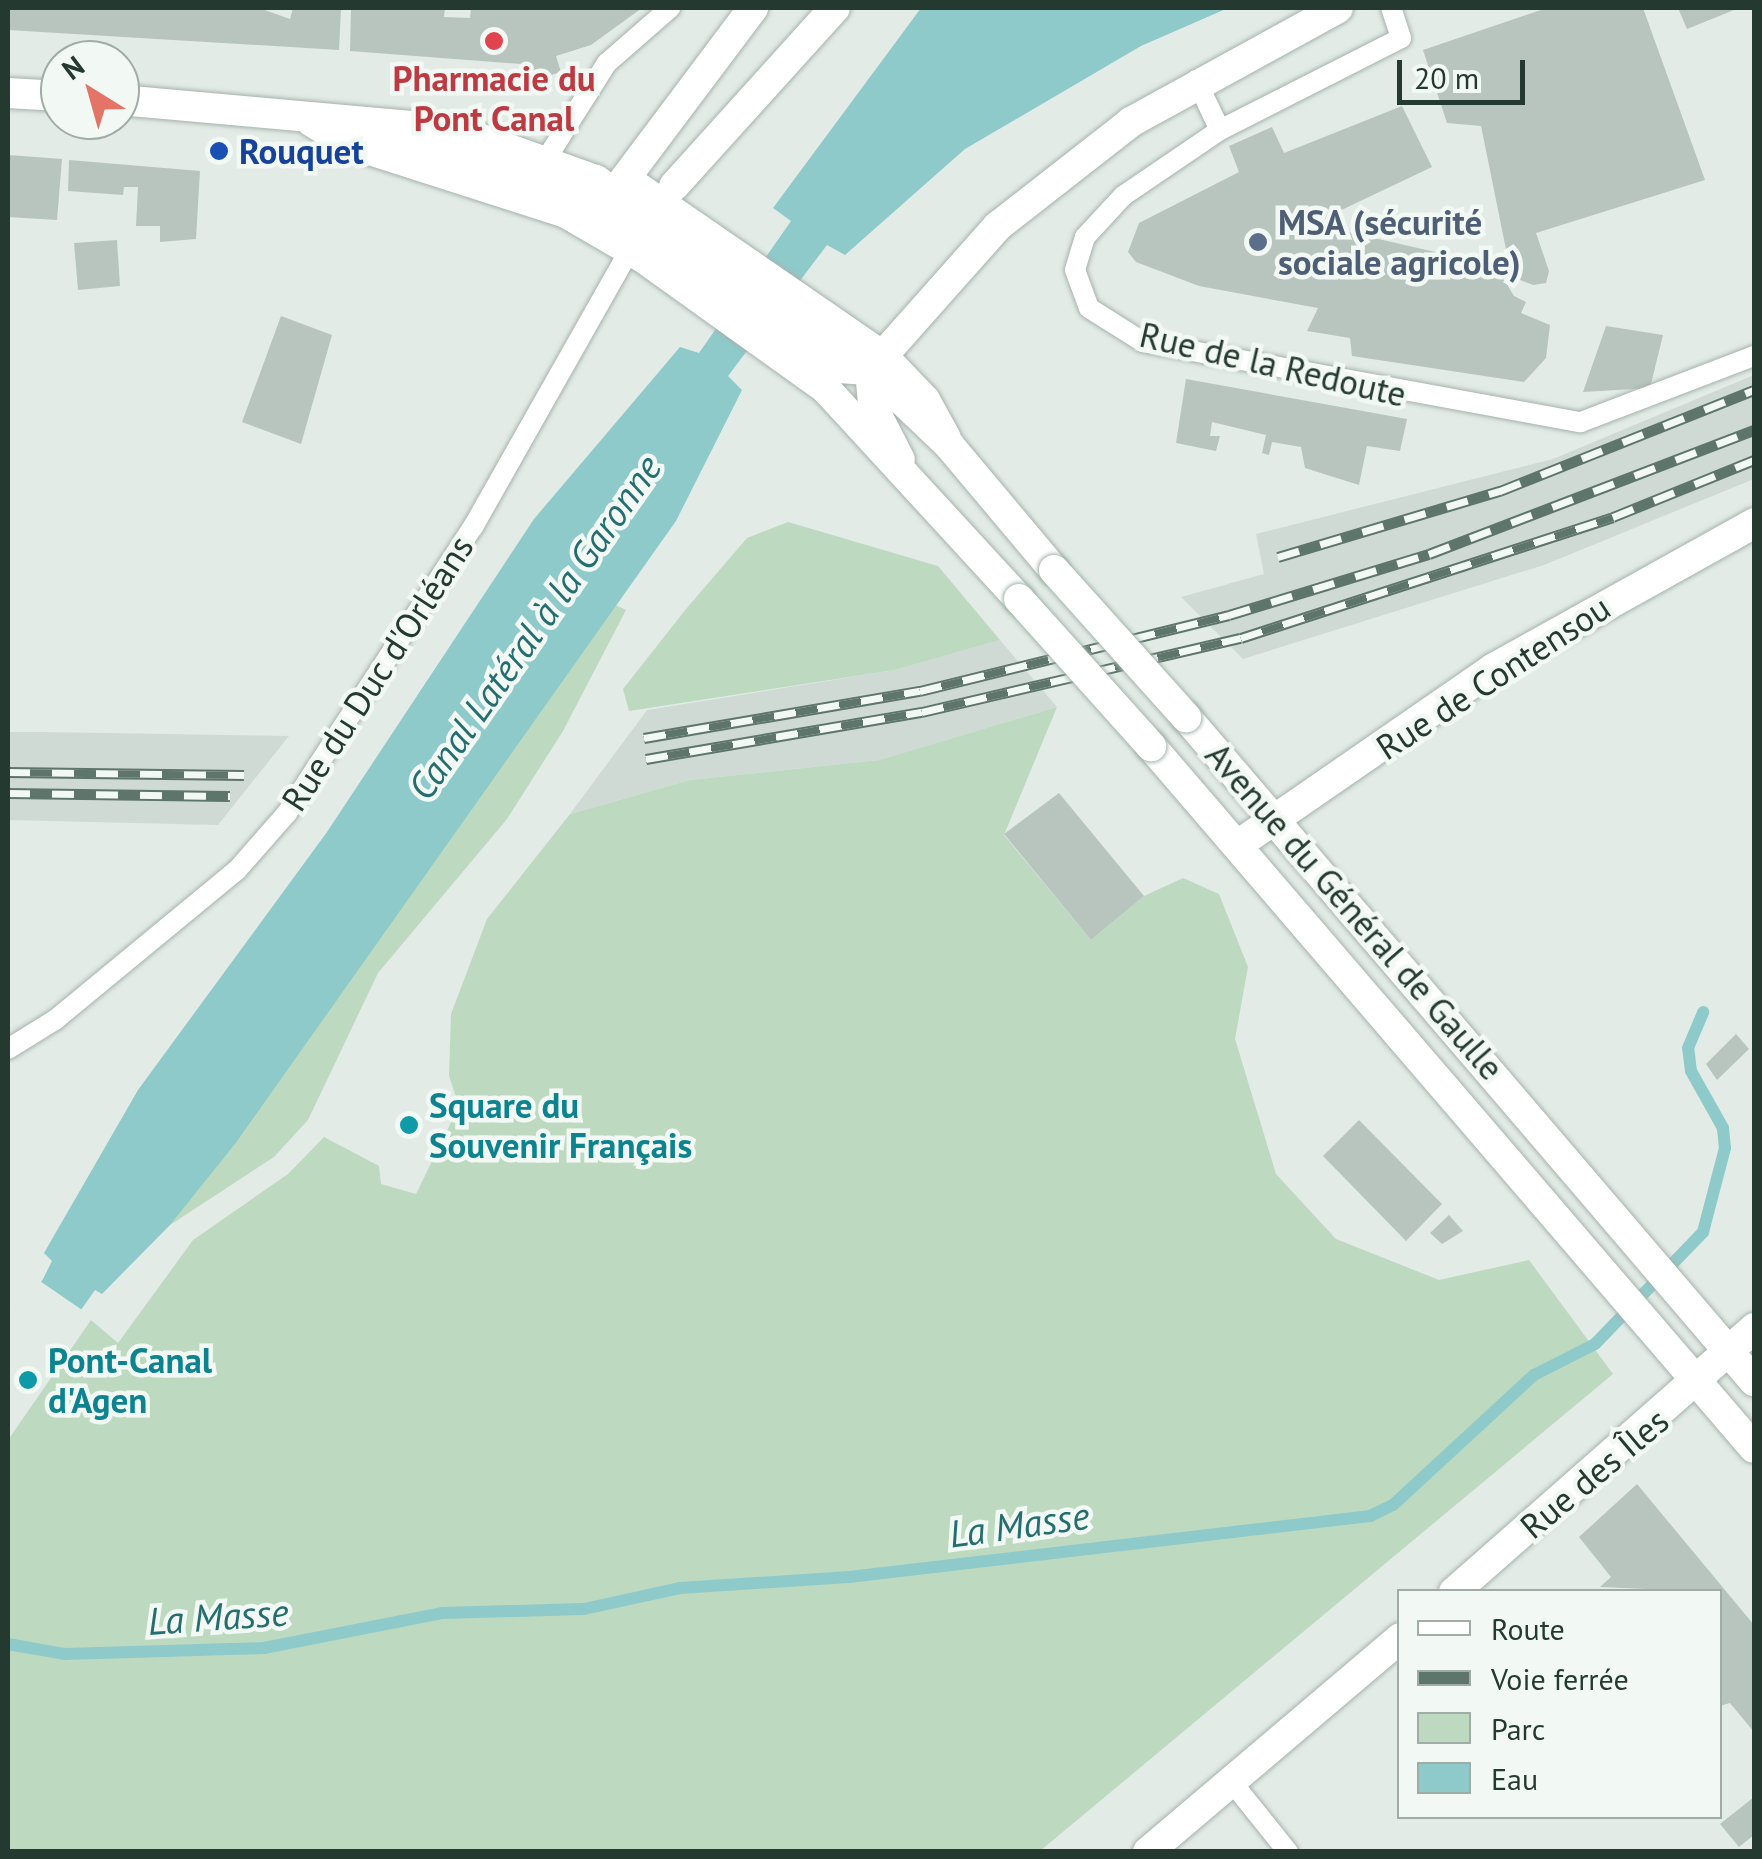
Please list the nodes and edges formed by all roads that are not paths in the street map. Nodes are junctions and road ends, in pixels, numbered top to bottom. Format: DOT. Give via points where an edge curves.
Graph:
graph roads {
  1 [pos="670,8"];
  2 [pos="753,8"];
  3 [pos="835,8"];
  4 [pos="1338,8"];
  5 [pos="1391,8"];
  6 [pos="1196,80"];
  7 [pos="8,93"];
  8 [pos="40,95"];
  9 [pos="140,102"];
  10 [pos="309,121"];
  11 [pos="1220,130"];
  12 [pos="370,150"];
  13 [pos="539,171"];
  14 [pos="614,194"];
  15 [pos="655,224"];
  16 [pos="1754,356"];
  17 [pos="855,362"];
  18 [pos="900,460"];
  19 [pos="1754,523"];
  20 [pos="1278,820"];
  21 [pos="1239,844"];
  22 [pos="8,1049"];
  23 [pos="1754,1328"];
  24 [pos="1723,1343"];
  25 [pos="1754,1381"];
  26 [pos="1685,1383"];
  27 [pos="1754,1448"];
  28 [pos="1457,1589"];
  29 [pos="1397,1641"];
  30 [pos="1231,1781"];
  31 [pos="1148,1852"];
  32 [pos="1288,1852"];
  1 -- 13 [label="lane" via="607,63"];
  2 -- 14 [label="main road"];
  3 -- 15 [label="main road"];
  4 -- 6 [label="main road"];
  5 -- 11 [label="lane" via="1401,38"];
  6 -- 11 [label="lane"];
  6 -- 17 [label="main road" via="998,226"];
  7 -- 8 [label="main road"];
  9 -- 10 [label="main road"];
  10 -- 12 [label="main road"];
  10 -- 13 [label="main road" via="456,130"];
  11 -- 16 [label="lane, Rue de la Redoute" via="1123,196 1084,237 1075,270 1081,296 1143,342 1581,422"];
  12 -- 13 [label="main road" via="421,148"];
  12 -- 15 [label="main road"];
  13 -- 14 [label="main road"];
  14 -- 15 [label="main road"];
  15 -- 17 [label="main road"];
  15 -- 17 [label="main road"];
  15 -- 22 [label="lane, Rue du Duc d'Orléans" via="473,527 287,813 237,870 55,1020"];
  17 -- 18 [label="main road"];
  17 -- 18 [label="main road"];
  17 -- 20 [label="main road, Avenue du Général de Gaulle, bridge" via="950,445"];
  18 -- 21 [label="main road, Avenue du Général de Gaulle, bridge"];
  19 -- 20 [label="main road, Rue de Contensou" via="1494,668"];
  20 -- 21 [label="main road, Rue de Contensou"];
  20 -- 24 [label="main road, Avenue du Général de Gaulle"];
  21 -- 26 [label="main road, Avenue du Général de Gaulle" via="1607,1275"];
  23 -- 24 [label="main road, Rue des Îles"];
  24 -- 25 [label="main road, Avenue du Général de Gaulle"];
  24 -- 26 [label="main road, Rue des Îles"];
  26 -- 27 [label="main road, Avenue du Général de Gaulle"];
  26 -- 28 [label="main road, Rue des Îles"];
  29 -- 30 [label="main road"];
  30 -- 31 [label="main road"];
  30 -- 32 [label="lane"];
}
